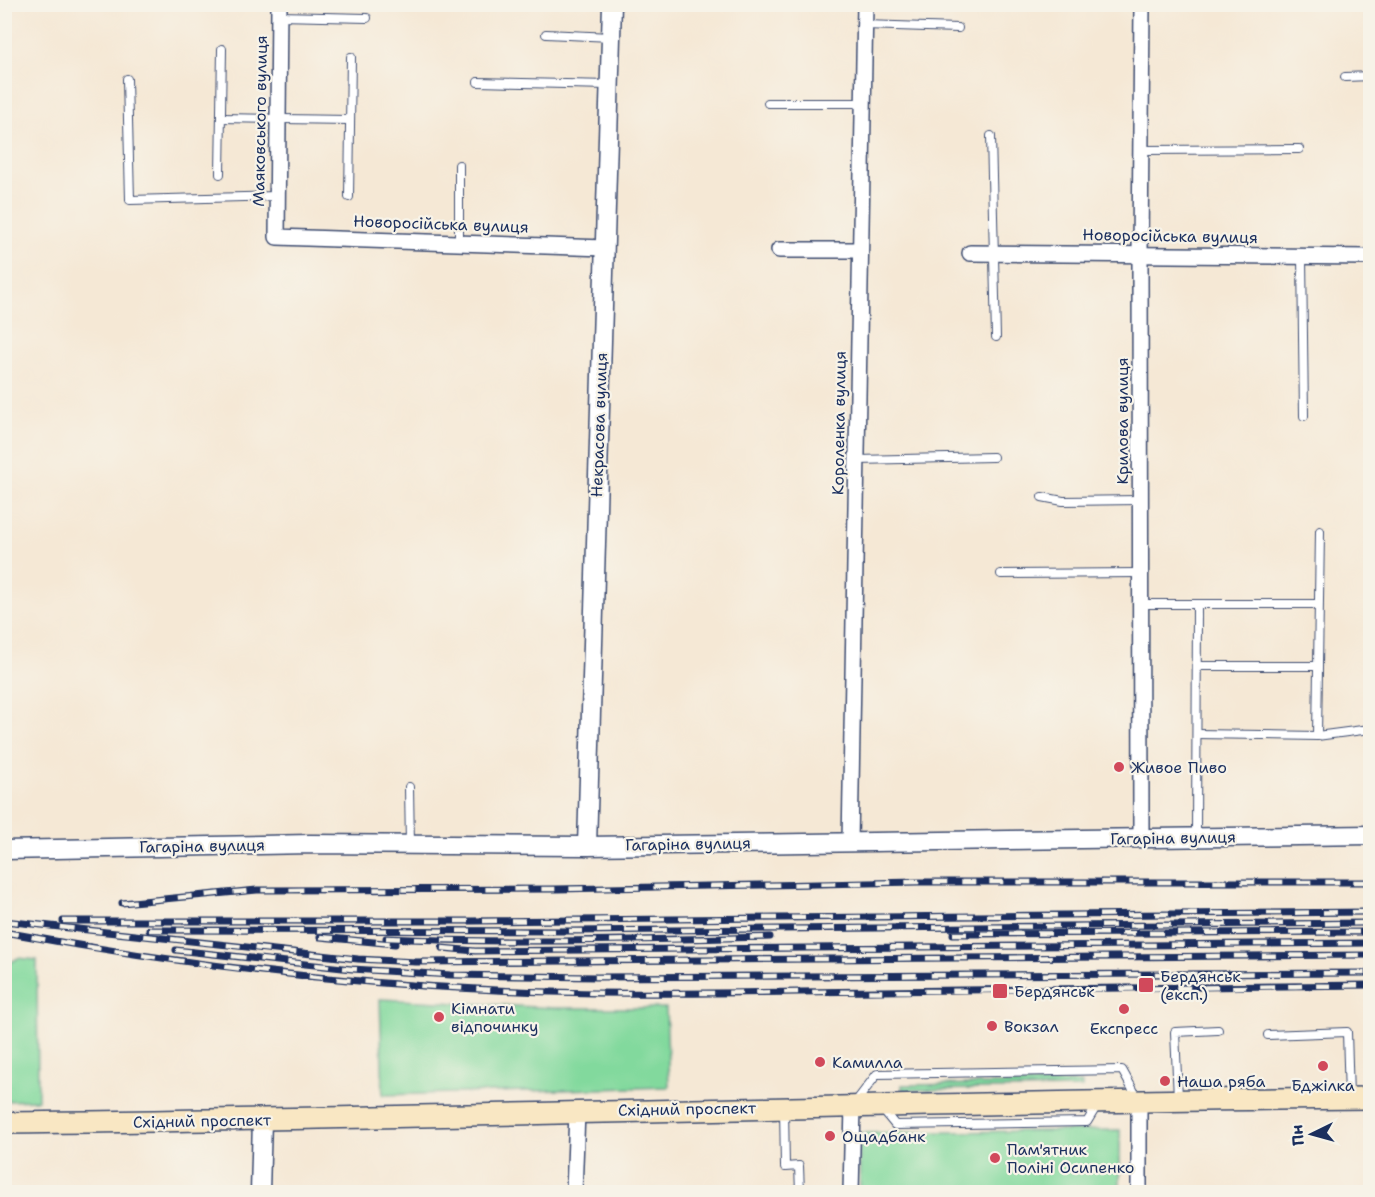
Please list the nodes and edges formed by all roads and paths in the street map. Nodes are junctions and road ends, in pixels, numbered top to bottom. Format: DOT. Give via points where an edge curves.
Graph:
graph roads {
  1 [pos="612,4"];
  2 [pos="865,4"];
  3 [pos="1142,4"];
  4 [pos="279,10"];
  5 [pos="367,18"];
  6 [pos="864,25"];
  7 [pos="958,28"];
  8 [pos="546,34"];
  9 [pos="611,36"];
  10 [pos="222,49"];
  11 [pos="351,57"];
  12 [pos="1371,76"];
  13 [pos="1345,77"];
  14 [pos="128,79"];
  15 [pos="478,82"];
  16 [pos="609,85"];
  17 [pos="768,103"];
  18 [pos="863,103"];
  19 [pos="221,118"];
  20 [pos="278,119"];
  21 [pos="350,120"];
  22 [pos="991,136"];
  23 [pos="1299,149"];
  24 [pos="1141,150"];
  25 [pos="459,165"];
  26 [pos="220,174"];
  27 [pos="277,196"];
  28 [pos="349,197"];
  29 [pos="277,237"];
  30 [pos="459,243"];
  31 [pos="604,248"];
  32 [pos="779,250"];
  33 [pos="860,250"];
  34 [pos="995,253"];
  35 [pos="970,254"];
  36 [pos="1140,254"];
  37 [pos="1302,256"];
  38 [pos="1371,257"];
  39 [pos="996,336"];
  40 [pos="1304,416"];
  41 [pos="993,458"];
  42 [pos="857,460"];
  43 [pos="1042,496"];
  44 [pos="1140,500"];
  45 [pos="1320,531"];
  46 [pos="1140,573"];
  47 [pos="1000,574"];
  48 [pos="1140,604"];
  49 [pos="1197,604"];
  50 [pos="1318,604"];
  51 [pos="1197,666"];
  52 [pos="1318,666"];
  53 [pos="1370,729"];
  54 [pos="1197,734"];
  55 [pos="1317,736"];
  56 [pos="409,786"];
  57 [pos="1371,835"];
  58 [pos="1196,837"];
  59 [pos="1141,838"];
  60 [pos="850,843"];
  61 [pos="410,845"];
  62 [pos="587,846"];
  63 [pos="4,850"];
  64 [pos="1218,1030"];
  65 [pos="1268,1035"];
  66 [pos="1348,1098"];
  67 [pos="1371,1098"];
  68 [pos="1138,1100"];
  69 [pos="1178,1100"];
  70 [pos="853,1106"];
  71 [pos="784,1107"];
  72 [pos="576,1112"];
  73 [pos="262,1120"];
  74 [pos="4,1123"];
  75 [pos="260,1192"];
  76 [pos="574,1192"];
  77 [pos="800,1192"];
  78 [pos="851,1192"];
  79 [pos="1139,1192"];
  1 -- 9 [label="street, Некрасова вулиця"];
  2 -- 6 [label="street, Короленка вулиця"];
  3 -- 24 [label="street, Крилова вулиця"];
  4 -- 5 [label="lane"];
  4 -- 20 [label="street, Маяковського вулиця"];
  6 -- 7 [label="lane"];
  6 -- 18 [label="street, Короленка вулиця"];
  8 -- 9 [label="lane"];
  9 -- 16 [label="street, Некрасова вулиця"];
  10 -- 19 [label="lane"];
  11 -- 21 [label="lane"];
  12 -- 13 [label="lane"];
  14 -- 27 [label="lane" via="130,200"];
  15 -- 16 [label="lane"];
  16 -- 31 [label="street, Некрасова вулиця"];
  17 -- 18 [label="lane"];
  18 -- 33 [label="street, Короленка вулиця"];
  19 -- 20 [label="lane"];
  19 -- 26 [label="lane"];
  20 -- 21 [label="lane"];
  20 -- 27 [label="street, Маяковського вулиця"];
  21 -- 28 [label="lane"];
  22 -- 34 [label="lane"];
  23 -- 24 [label="lane"];
  24 -- 36 [label="street, Крилова вулиця"];
  25 -- 30 [label="lane"];
  27 -- 29 [label="street, Маяковського вулиця"];
  29 -- 30 [label="street, Новоросійська вулиця"];
  30 -- 31 [label="street, Новоросійська вулиця"];
  31 -- 62 [label="street, Некрасова вулиця"];
  32 -- 33 [label="street"];
  33 -- 42 [label="street, Короленка вулиця"];
  34 -- 35 [label="street, Новоросійська вулиця"];
  34 -- 36 [label="street, Новоросійська вулиця"];
  34 -- 39 [label="lane"];
  36 -- 37 [label="street, Новоросійська вулиця"];
  36 -- 44 [label="street, Крилова вулиця"];
  37 -- 38 [label="street, Новоросійська вулиця"];
  37 -- 40 [label="lane"];
  41 -- 42 [label="lane"];
  42 -- 60 [label="street, Короленка вулиця"];
  43 -- 44 [label="lane" via="1063,501"];
  44 -- 46 [label="street, Крилова вулиця"];
  45 -- 50 [label="lane"];
  46 -- 47 [label="lane"];
  46 -- 48 [label="street, Крилова вулиця"];
  48 -- 49 [label="lane"];
  48 -- 59 [label="street, Крилова вулиця"];
  49 -- 50 [label="lane"];
  49 -- 51 [label="lane"];
  50 -- 52 [label="lane"];
  51 -- 52 [label="lane"];
  51 -- 54 [label="lane"];
  52 -- 55 [label="lane"];
  53 -- 55 [label="lane"];
  54 -- 55 [label="lane"];
  54 -- 58 [label="lane"];
  56 -- 61 [label="lane"];
  57 -- 58 [label="street, Гагаріна вулиця"];
  58 -- 59 [label="street, Гагаріна вулиця"];
  59 -- 60 [label="street, Гагаріна вулиця"];
  60 -- 62 [label="street, Гагаріна вулиця"];
  61 -- 62 [label="street, Гагаріна вулиця"];
  61 -- 63 [label="street, Гагаріна вулиця"];
  64 -- 69 [label="lane" via="1175,1032"];
  65 -- 66 [label="lane" via="1347,1032"];
  66 -- 67 [label="main road, Східний проспект"];
  66 -- 69 [label="main road, Східний проспект"];
  68 -- 69 [label="main road, Східний проспект"];
  68 -- 70 [label="main road, Східний проспект"];
  68 -- 70 [label="lane" via="1122,1070 877,1074"];
  68 -- 79 [label="street"];
  70 -- 71 [label="main road, Східний проспект"];
  70 -- 78 [label="street"];
  71 -- 72 [label="main road, Східний проспект"];
  71 -- 77 [label="lane" via="785,1167 799,1166"];
  72 -- 73 [label="main road, Східний проспект"];
  72 -- 76 [label="street"];
  73 -- 74 [label="main road, Східний проспект"];
  73 -- 75 [label="street"];
}
